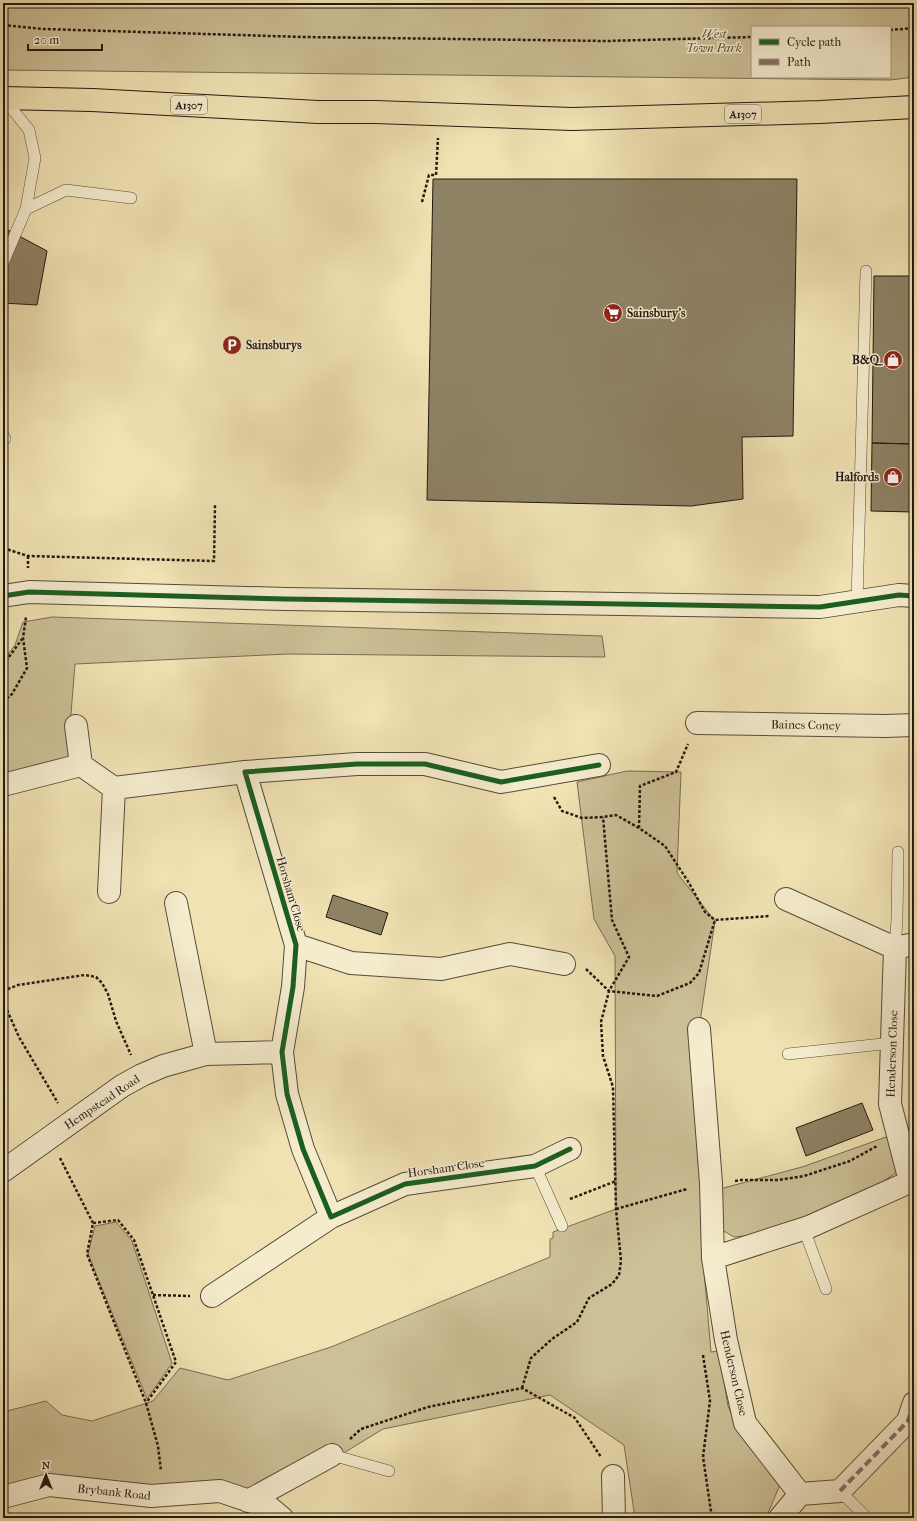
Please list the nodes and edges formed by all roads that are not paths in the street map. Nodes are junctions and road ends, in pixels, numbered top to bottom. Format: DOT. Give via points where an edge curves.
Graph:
graph roads {
  1 [pos="3,98"];
  2 [pos="914,107"];
  3 [pos="131,198"];
  4 [pos="26,210"];
  5 [pos="3,263"];
  6 [pos="866,271"];
  7 [pos="3,596"];
  8 [pos="914,596"];
  9 [pos="858,602"];
  10 [pos="697,723"];
  11 [pos="914,725"];
  12 [pos="76,726"];
  13 [pos="81,765"];
  14 [pos="599,765"];
  15 [pos="245,772"];
  16 [pos="3,785"];
  17 [pos="114,788"];
  18 [pos="898,852"];
  19 [pos="109,892"];
  20 [pos="786,899"];
  21 [pos="176,902"];
  22 [pos="296,945"];
  23 [pos="904,946"];
  24 [pos="564,964"];
  25 [pos="699,1029"];
  26 [pos="892,1043"];
  27 [pos="282,1052"];
  28 [pos="206,1054"];
  29 [pos="788,1054"];
  30 [pos="570,1149"];
  31 [pos="535,1166"];
  32 [pos="3,1171"];
  33 [pos="912,1180"];
  34 [pos="331,1217"];
  35 [pos="562,1226"];
  36 [pos="804,1229"];
  37 [pos="713,1258"];
  38 [pos="826,1289"];
  39 [pos="212,1296"];
  40 [pos="914,1403"];
  41 [pos="332,1455"];
  42 [pos="389,1471"];
  43 [pos="613,1476"];
  44 [pos="840,1491"];
  45 [pos="800,1494"];
  46 [pos="3,1497"];
  47 [pos="248,1501"];
  48 [pos="282,1518"];
  49 [pos="614,1518"];
  50 [pos="780,1518"];
  51 [pos="867,1518"];
  1 -- 2 [label="main road, A1307" via="318,112 572,119"];
  1 -- 4 [label="lane" via="29,130 35,158"];
  3 -- 4 [label="lane" via="66,190"];
  4 -- 5 [label="lane"];
  6 -- 9 [label="lane"];
  7 -- 9 [label="street" via="29,592 820,607"];
  8 -- 9 [label="street" via="900,595"];
  10 -- 11 [label="street, Baines Coney"];
  12 -- 13 [label="street"];
  13 -- 16 [label="street"];
  13 -- 17 [label="street"];
  14 -- 15 [label="street" via="501,782 425,764 357,764"];
  15 -- 17 [label="street"];
  15 -- 22 [label="street, Horsham Close"];
  17 -- 19 [label="street"];
  18 -- 23 [label="lane" via="897,920"];
  20 -- 23 [label="street"];
  21 -- 28 [label="street"];
  22 -- 24 [label="street, Horsham Close" via="351,963 433,969 510,954"];
  22 -- 27 [label="street, Horsham Close" via="293,987"];
  23 -- 26 [label="street, Henderson Close"];
  25 -- 37 [label="street, Henderson Close" via="711,1185"];
  26 -- 29 [label="lane"];
  26 -- 33 [label="street, Henderson Close" via="890,1104"];
  27 -- 28 [label="street, Hempstead Road"];
  27 -- 34 [label="street, Horsham Close" via="287,1094 303,1149"];
  28 -- 32 [label="street, Hempstead Road" via="163,1066 122,1086"];
  30 -- 31 [label="street, Horsham Close"];
  31 -- 34 [label="street, Horsham Close" via="405,1184"];
  31 -- 35 [label="lane"];
  33 -- 36 [label="street, Henderson Close"];
  34 -- 39 [label="street, Horsham Close"];
  36 -- 37 [label="street, Henderson Close"];
  36 -- 38 [label="lane"];
  37 -- 45 [label="street, Henderson Close" via="726,1340 745,1422"];
  40 -- 44 [label="street" via="908,1421"];
  41 -- 42 [label="lane"];
  41 -- 47 [label="street"];
  43 -- 49 [label="street"];
  44 -- 45 [label="street"];
  44 -- 51 [label="lane"];
  45 -- 50 [label="street"];
  46 -- 47 [label="street, Brybank Road" via="49,1485 151,1496 220,1491"];
  47 -- 48 [label="street, Brybank Road" via="270,1508"];
}
